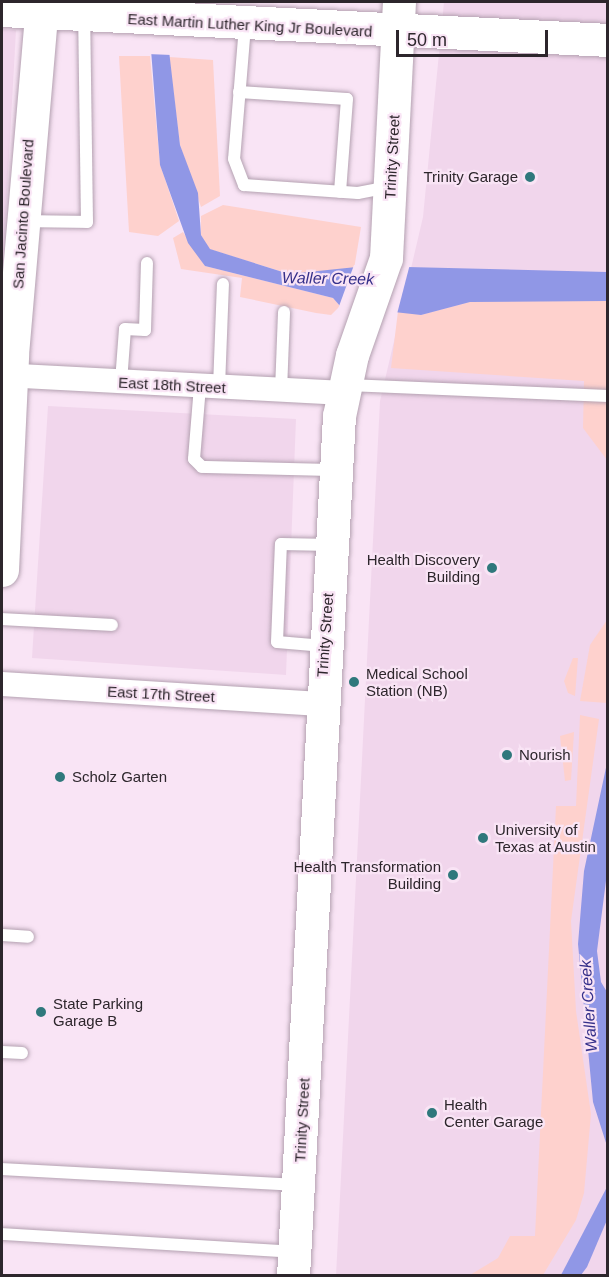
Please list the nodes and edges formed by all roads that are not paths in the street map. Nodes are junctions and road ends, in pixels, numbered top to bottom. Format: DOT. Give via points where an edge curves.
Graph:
graph roads {
  1 [pos="40,7"];
  2 [pos="2,10"];
  3 [pos="95,17"];
  4 [pos="399,17"];
  5 [pos="245,26"];
  6 [pos="608,40"];
  7 [pos="239,92"];
  8 [pos="390,187"];
  9 [pos="340,192"];
  10 [pos="22,221"];
  11 [pos="147,263"];
  12 [pos="223,284"];
  13 [pos="284,312"];
  14 [pos="6,376"];
  15 [pos="121,382"];
  16 [pos="209,387"];
  17 [pos="343,389"];
  18 [pos="281,391"];
  19 [pos="608,396"];
  20 [pos="336,470"];
  21 [pos="331,545"];
  22 [pos="2,570"];
  23 [pos="2,620"];
  24 [pos="112,625"];
  25 [pos="324,646"];
  26 [pos="2,684"];
  27 [pos="320,705"];
  28 [pos="2,935"];
  29 [pos="28,937"];
  30 [pos="2,1052"];
  31 [pos="22,1053"];
  32 [pos="2,1169"];
  33 [pos="298,1185"];
  34 [pos="2,1234"];
  35 [pos="294,1264"];
  1 -- 2 [label="main road, East Martin Luther King Jr Boulevard"];
  1 -- 3 [label="main road, East Martin Luther King Jr Boulevard"];
  1 -- 10 [label="main road, San Jacinto Boulevard"];
  3 -- 5 [label="main road, East Martin Luther King Jr Boulevard"];
  3 -- 10 [label="lane" via="87,222"];
  4 -- 5 [label="main road, East Martin Luther King Jr Boulevard"];
  4 -- 6 [label="main road, East Martin Luther King Jr Boulevard"];
  4 -- 8 [label="main road, Trinity Street"];
  5 -- 7 [label="lane"];
  7 -- 9 [label="lane" via="234,159 244,185"];
  7 -- 9 [label="lane" via="347,99"];
  8 -- 9 [label="lane"];
  8 -- 17 [label="main road, Trinity Street" via="386,258"];
  10 -- 14 [label="main road, San Jacinto Boulevard"];
  11 -- 15 [label="lane" via="145,330 126,329"];
  12 -- 16 [label="lane"];
  13 -- 18 [label="lane"];
  14 -- 15 [label="street, East 18th Street"];
  14 -- 22 [label="main road, San Jacinto Boulevard"];
  15 -- 16 [label="street, East 18th Street"];
  16 -- 18 [label="street, East 18th Street"];
  16 -- 20 [label="lane" via="194,459 202,467"];
  17 -- 18 [label="street, East 18th Street"];
  17 -- 19 [label="lane"];
  17 -- 20 [label="main road, Trinity Street"];
  20 -- 21 [label="main road, Trinity Street"];
  21 -- 25 [label="main road, Trinity Street"];
  21 -- 25 [label="lane" via="281,544 277,642"];
  23 -- 24 [label="lane"];
  25 -- 27 [label="main road, Trinity Street"];
  26 -- 27 [label="street, East 17th Street"];
  27 -- 33 [label="main road, Trinity Street"];
  28 -- 29 [label="lane"];
  30 -- 31 [label="lane"];
  32 -- 33 [label="lane"];
  33 -- 35 [label="main road, Trinity Street"];
  34 -- 35 [label="lane"];
}
